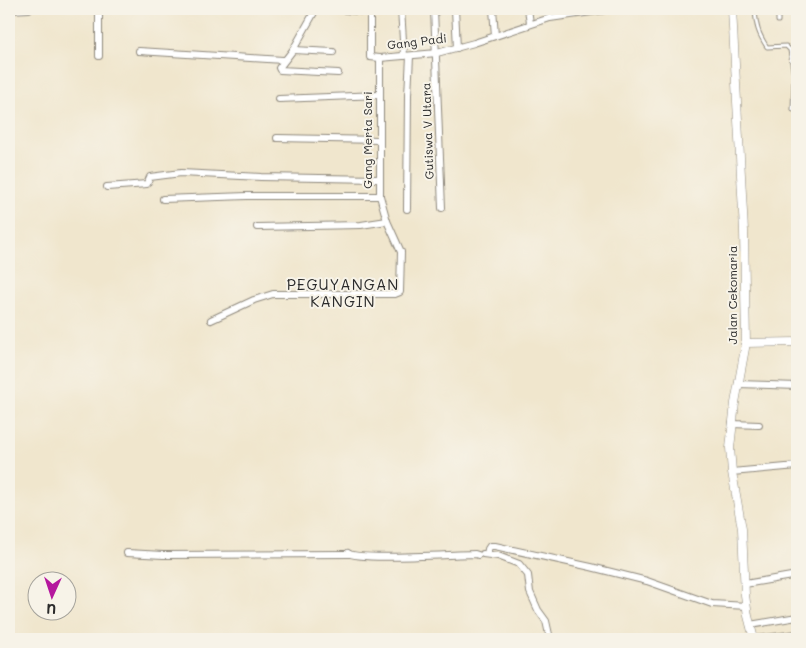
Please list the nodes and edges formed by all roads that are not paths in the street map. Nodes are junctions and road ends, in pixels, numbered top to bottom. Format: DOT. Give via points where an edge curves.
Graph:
graph roads {
  1 [pos="29,9"];
  2 [pos="99,9"];
  3 [pos="316,9"];
  4 [pos="334,9"];
  5 [pos="401,9"];
  6 [pos="434,9"];
  7 [pos="455,9"];
  8 [pos="493,9"];
  9 [pos="528,9"];
  10 [pos="612,9"];
  11 [pos="732,9"];
  12 [pos="756,9"];
  13 [pos="778,9"];
  14 [pos="9,10"];
  15 [pos="778,21"];
  16 [pos="530,22"];
  17 [pos="495,36"];
  18 [pos="457,48"];
  19 [pos="292,50"];
  20 [pos="139,51"];
  21 [pos="333,52"];
  22 [pos="437,53"];
  23 [pos="99,56"];
  24 [pos="407,56"];
  25 [pos="380,58"];
  26 [pos="283,60"];
  27 [pos="338,72"];
  28 [pos="379,95"];
  29 [pos="279,99"];
  30 [pos="792,110"];
  31 [pos="277,138"];
  32 [pos="380,140"];
  33 [pos="379,179"];
  34 [pos="107,187"];
  35 [pos="380,196"];
  36 [pos="163,199"];
  37 [pos="442,208"];
  38 [pos="407,209"];
  39 [pos="387,221"];
  40 [pos="257,227"];
  41 [pos="211,320"];
  42 [pos="797,342"];
  43 [pos="746,343"];
  44 [pos="738,384"];
  45 [pos="797,386"];
  46 [pos="732,424"];
  47 [pos="759,425"];
  48 [pos="797,466"];
  49 [pos="732,472"];
  50 [pos="127,553"];
  51 [pos="487,554"];
  52 [pos="797,575"];
  53 [pos="744,584"];
  54 [pos="747,606"];
  55 [pos="797,618"];
  56 [pos="750,625"];
  57 [pos="797,634"];
  58 [pos="550,639"];
  59 [pos="755,639"];
  1 -- 14 [label="street"];
  2 -- 23 [label="street"];
  3 -- 19 [label="street"];
  4 -- 25 [label="street, Gang Padi" via="371,13 370,57"];
  5 -- 24 [label="street"];
  6 -- 22 [label="street, Gutiswa V Utara"];
  7 -- 18 [label="street"];
  8 -- 17 [label="street"];
  9 -- 16 [label="street"];
  10 -- 17 [label="street, Gang Padi" via="550,18"];
  11 -- 43 [label="street, Jalan Cekomaria" via="744,231"];
  12 -- 30 [label="lane" via="756,26 767,47 786,46 790,50 794,76"];
  13 -- 15 [label="lane"];
  17 -- 18 [label="street, Gang Padi"];
  18 -- 22 [label="street, Gang Padi"];
  19 -- 21 [label="street"];
  19 -- 26 [label="street"];
  20 -- 26 [label="street"];
  22 -- 24 [label="street, Gang Padi"];
  22 -- 37 [label="street, Gutiswa V Utara"];
  24 -- 25 [label="street, Gang Padi"];
  24 -- 38 [label="street"];
  25 -- 28 [label="street, Gang Merta Sari"];
  26 -- 27 [label="street" via="280,70"];
  28 -- 29 [label="street"];
  28 -- 32 [label="street, Gang Merta Sari"];
  31 -- 32 [label="street"];
  32 -- 33 [label="street, Gang Merta Sari"];
  33 -- 34 [label="street" via="181,173 150,177 146,184"];
  33 -- 35 [label="street, Gang Merta Sari"];
  35 -- 36 [label="street"];
  35 -- 39 [label="street, Gang Merta Sari"];
  39 -- 40 [label="street" via="361,225"];
  39 -- 41 [label="street, Gang Merta Sari" via="402,258 401,290 398,293 273,294"];
  42 -- 43 [label="street"];
  43 -- 44 [label="street, Jalan Cekomaria"];
  44 -- 45 [label="street"];
  44 -- 46 [label="street, Jalan Cekomaria"];
  46 -- 47 [label="street"];
  46 -- 49 [label="street, Jalan Cekomaria"];
  48 -- 49 [label="street"];
  49 -- 53 [label="street, Jalan Cekomaria" via="742,529"];
  50 -- 51 [label="street"];
  51 -- 54 [label="street" via="490,546 494,546 647,581 712,604"];
  51 -- 58 [label="street" via="520,564 528,574 530,592 546,620"];
  52 -- 53 [label="street"];
  53 -- 54 [label="street, Jalan Cekomaria"];
  54 -- 56 [label="street, Jalan Cekomaria"];
  55 -- 56 [label="street"];
  56 -- 59 [label="street, Jalan Cekomaria"];
  57 -- 59 [label="street"];
}
